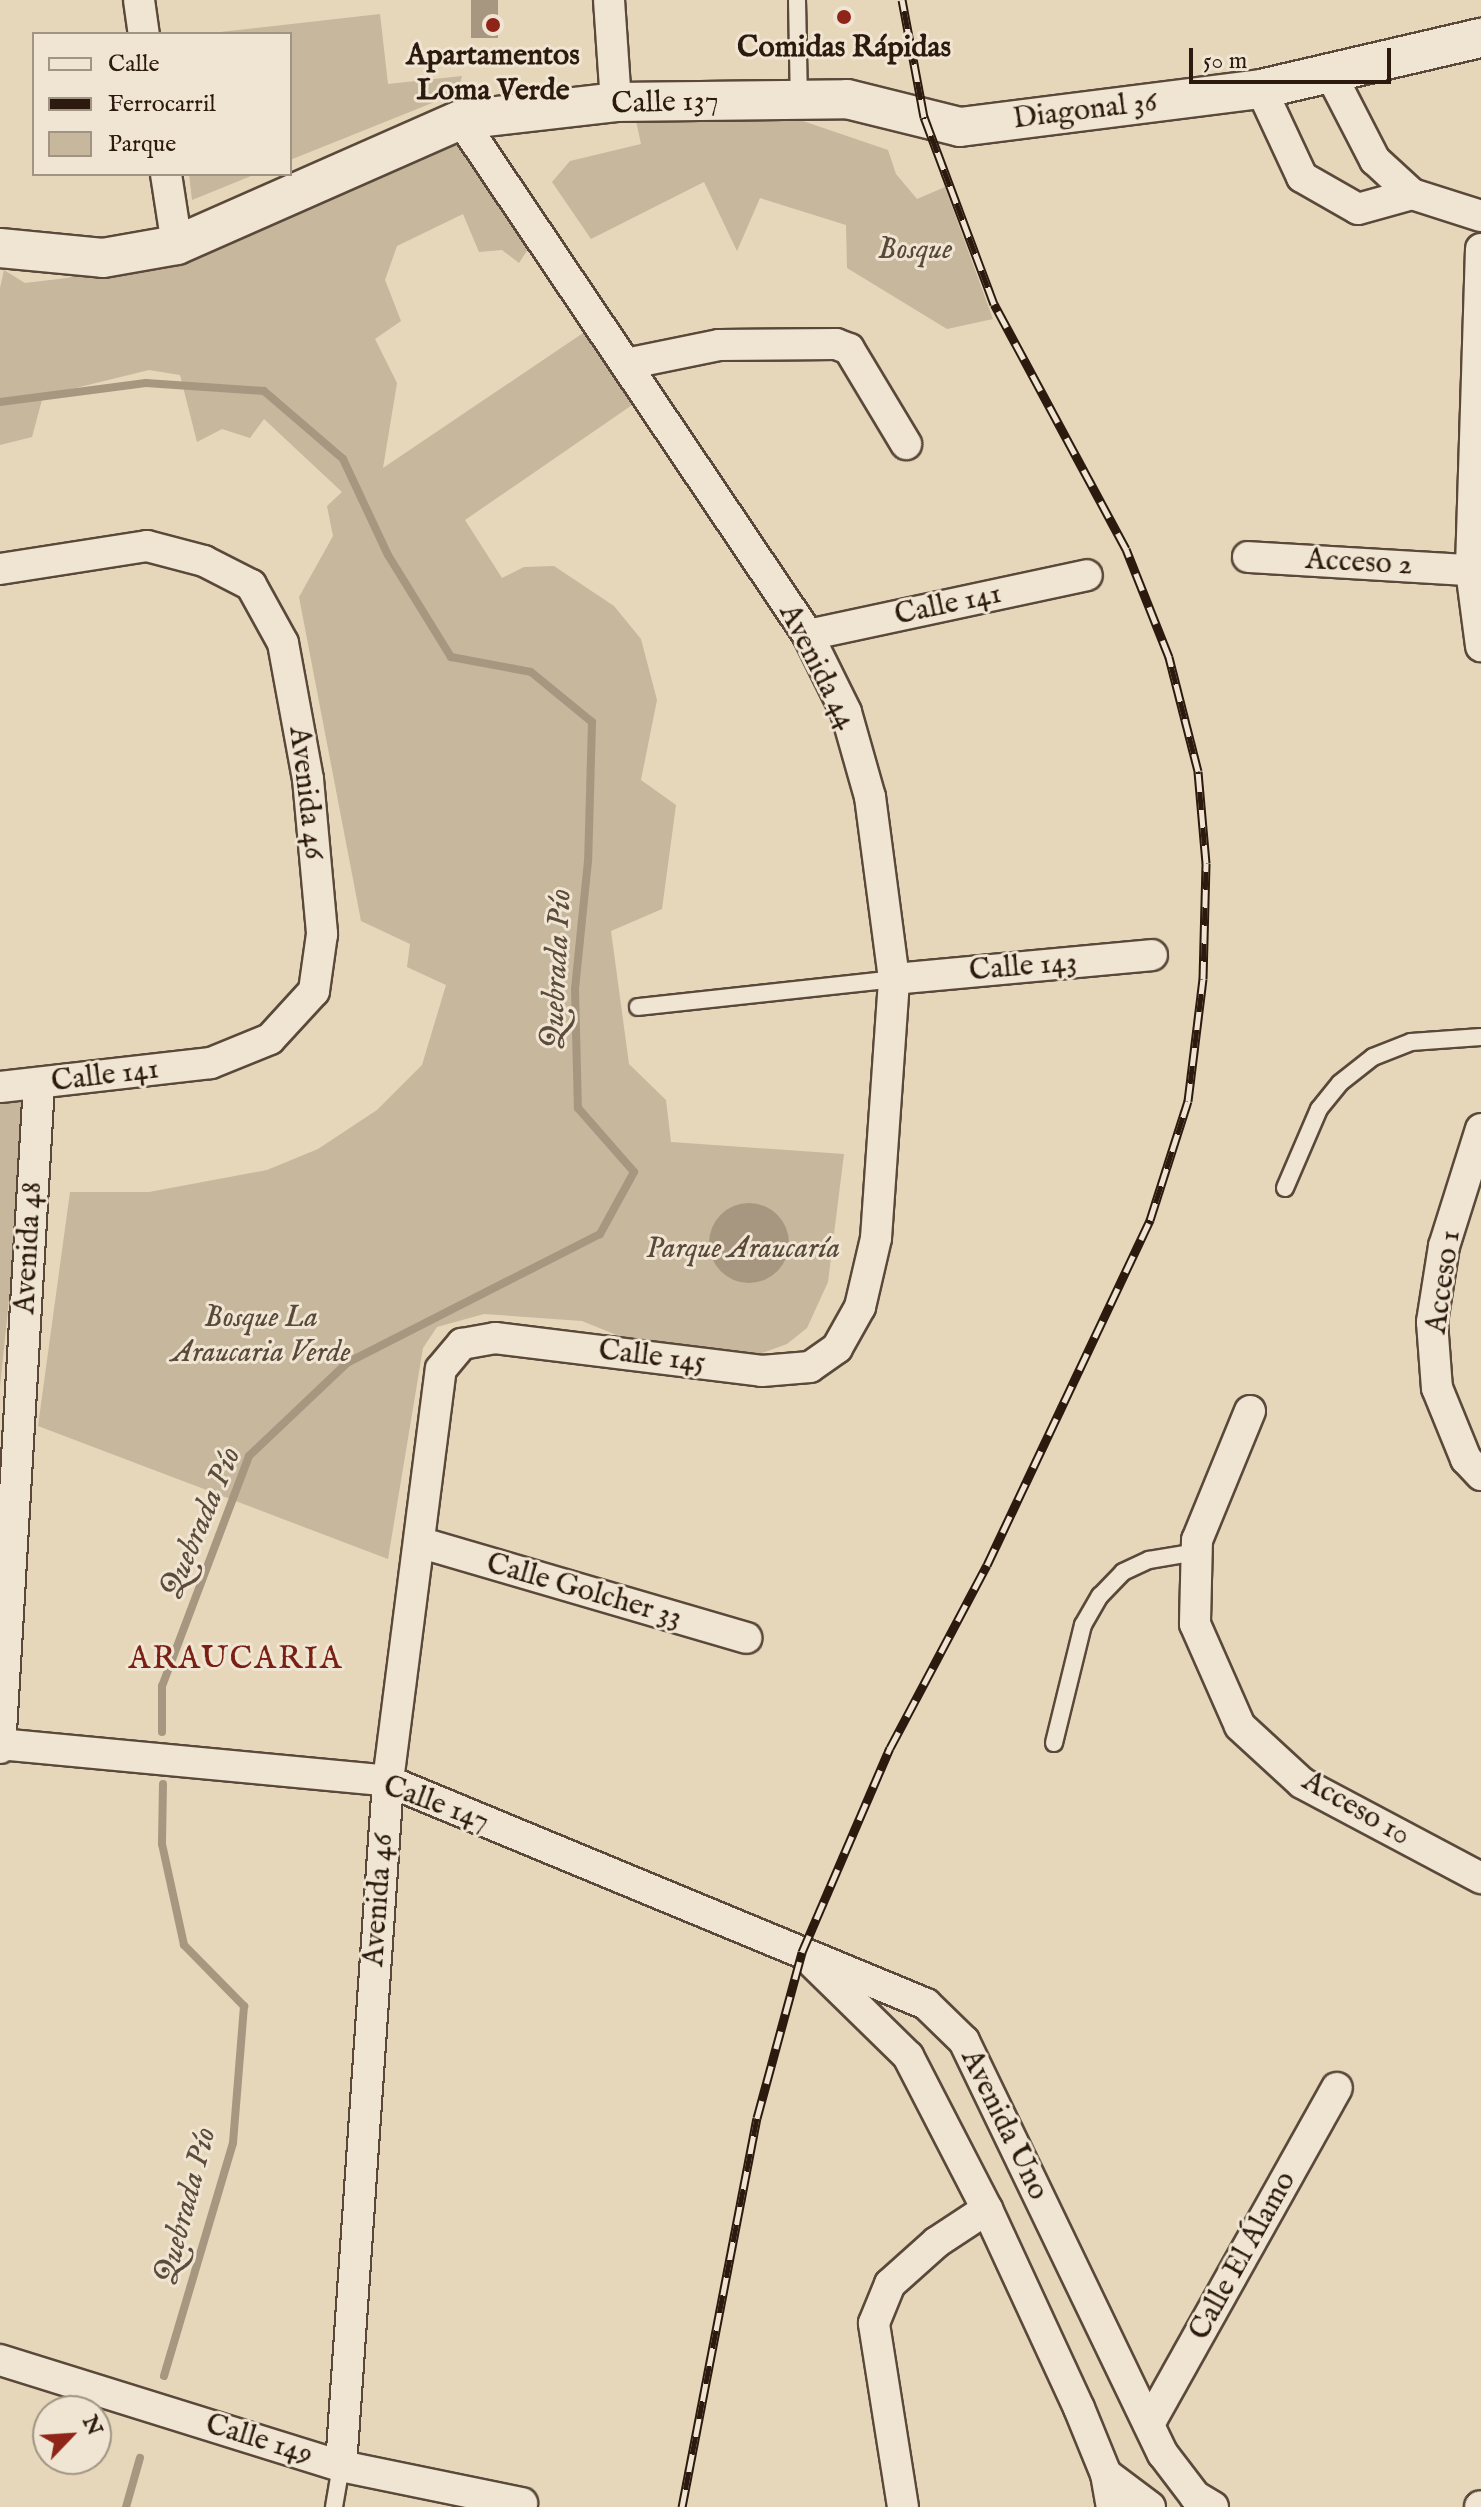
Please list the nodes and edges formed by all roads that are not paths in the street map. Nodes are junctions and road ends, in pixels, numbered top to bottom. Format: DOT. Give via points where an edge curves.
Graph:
graph roads {
  1 [pos="139,0"];
  2 [pos="609,0"];
  3 [pos="797,0"];
  4 [pos="144,32"];
  5 [pos="1481,38"];
  6 [pos="1330,73"];
  7 [pos="1261,89"];
  8 [pos="799,100"];
  9 [pos="616,102"];
  10 [pos="924,117"];
  11 [pos="461,120"];
  12 [pos="166,176"];
  13 [pos="1412,194"];
  14 [pos="1481,216"];
  15 [pos="177,245"];
  16 [pos="0,248"];
  17 [pos="1481,249"];
  18 [pos="626,364"];
  19 [pos="906,444"];
  20 [pos="1248,557"];
  21 [pos="0,569"];
  22 [pos="1476,570"];
  23 [pos="1087,575"];
  24 [pos="808,635"];
  25 [pos="1481,646"];
  26 [pos="1152,955"];
  27 [pos="894,979"];
  28 [pos="638,1007"];
  29 [pos="1481,1037"];
  30 [pos="211,1063"];
  31 [pos="39,1084"];
  32 [pos="0,1087"];
  33 [pos="1481,1129"];
  34 [pos="1285,1188"];
  35 [pos="462,1344"];
  36 [pos="837,1348"];
  37 [pos="1250,1411"];
  38 [pos="1481,1475"];
  39 [pos="422,1543"];
  40 [pos="1197,1552"];
  41 [pos="746,1638"];
  42 [pos="1054,1743"];
  43 [pos="0,1746"];
  44 [pos="388,1781"];
  45 [pos="1481,1878"];
  46 [pos="802,1952"];
  47 [pos="1337,2088"];
  48 [pos="987,2209"];
  49 [pos="0,2360"];
  50 [pos="1149,2424"];
  51 [pos="341,2466"];
  52 [pos="1106,2474"];
  53 [pos="522,2503"];
  54 [pos="1186,2504"];
  55 [pos="334,2507"];
  56 [pos="903,2507"];
  57 [pos="1112,2507"];
  58 [pos="1150,2507"];
  1 -- 4 [label="street"];
  2 -- 9 [label="street"];
  3 -- 8 [label="lane"];
  5 -- 6 [label="street, Diagonal 36"];
  6 -- 7 [label="street, Diagonal 36"];
  6 -- 13 [label="street" via="1375,160"];
  7 -- 10 [label="street, Diagonal 36" via="960,127"];
  7 -- 13 [label="street" via="1302,177 1358,209"];
  8 -- 9 [label="street, Calle 137"];
  8 -- 10 [label="street, Calle 137" via="847,99"];
  9 -- 11 [label="street, Calle 137"];
  11 -- 15 [label="street, Calle 137"];
  11 -- 18 [label="street, Avenida 44"];
  12 -- 15 [label="street"];
  13 -- 14 [label="street"];
  15 -- 16 [label="street, Calle 137" via="103,258"];
  17 -- 22 [label="street"];
  18 -- 19 [label="street" via="719,345 836,344 849,349"];
  18 -- 24 [label="street, Avenida 44"];
  20 -- 22 [label="street, Acceso 2"];
  21 -- 30 [label="street, Avenida 46" via="147,546 204,561 251,585 283,643 308,779 322,934 314,991 270,1039"];
  22 -- 25 [label="street"];
  23 -- 24 [label="street, Calle 141"];
  24 -- 27 [label="street, Avenida 44" via="846,712 870,797"];
  26 -- 27 [label="street, Calle 143"];
  27 -- 28 [label="lane"];
  27 -- 36 [label="street, Avenida 44" via="876,1238 860,1307"];
  29 -- 34 [label="lane" via="1411,1042 1373,1057 1340,1083 1319,1109"];
  30 -- 31 [label="street, Calle 141"];
  31 -- 32 [label="street, Calle 141"];
  31 -- 43 [label="street, Avenida 48"];
  33 -- 38 [label="street, Acceso 1" via="1444,1246 1432,1322 1437,1388 1466,1459"];
  35 -- 36 [label="street, Calle 145" via="495,1338 762,1371 810,1367"];
  35 -- 39 [label="street, Avenida 46" via="441,1369"];
  37 -- 40 [label="street, Acceso 10" via="1197,1540"];
  39 -- 41 [label="street, Calle Golcher 33"];
  39 -- 44 [label="street, Avenida 46"];
  40 -- 42 [label="lane" via="1149,1560 1123,1572 1100,1596 1083,1625"];
  40 -- 45 [label="street, Acceso 10" via="1195,1624 1240,1726 1302,1783"];
  43 -- 44 [label="street, Calle 147"];
  44 -- 46 [label="street, Calle 147"];
  44 -- 51 [label="street, Avenida 46"];
  46 -- 48 [label="street, Avenida Uno" via="908,2056"];
  46 -- 50 [label="street, Avenida Uno" via="926,2004 964,2041"];
  47 -- 50 [label="street, Calle El Álamo"];
  48 -- 52 [label="street, Avenida Uno"];
  48 -- 56 [label="street" via="937,2242 890,2284 874,2323"];
  49 -- 51 [label="street, Calle 149"];
  50 -- 54 [label="street, Avenida Uno"];
  51 -- 53 [label="street, Calle 149"];
  51 -- 55 [label="lane"];
  52 -- 57 [label="street, Avenida Uno"];
  52 -- 58 [label="street"];
}
